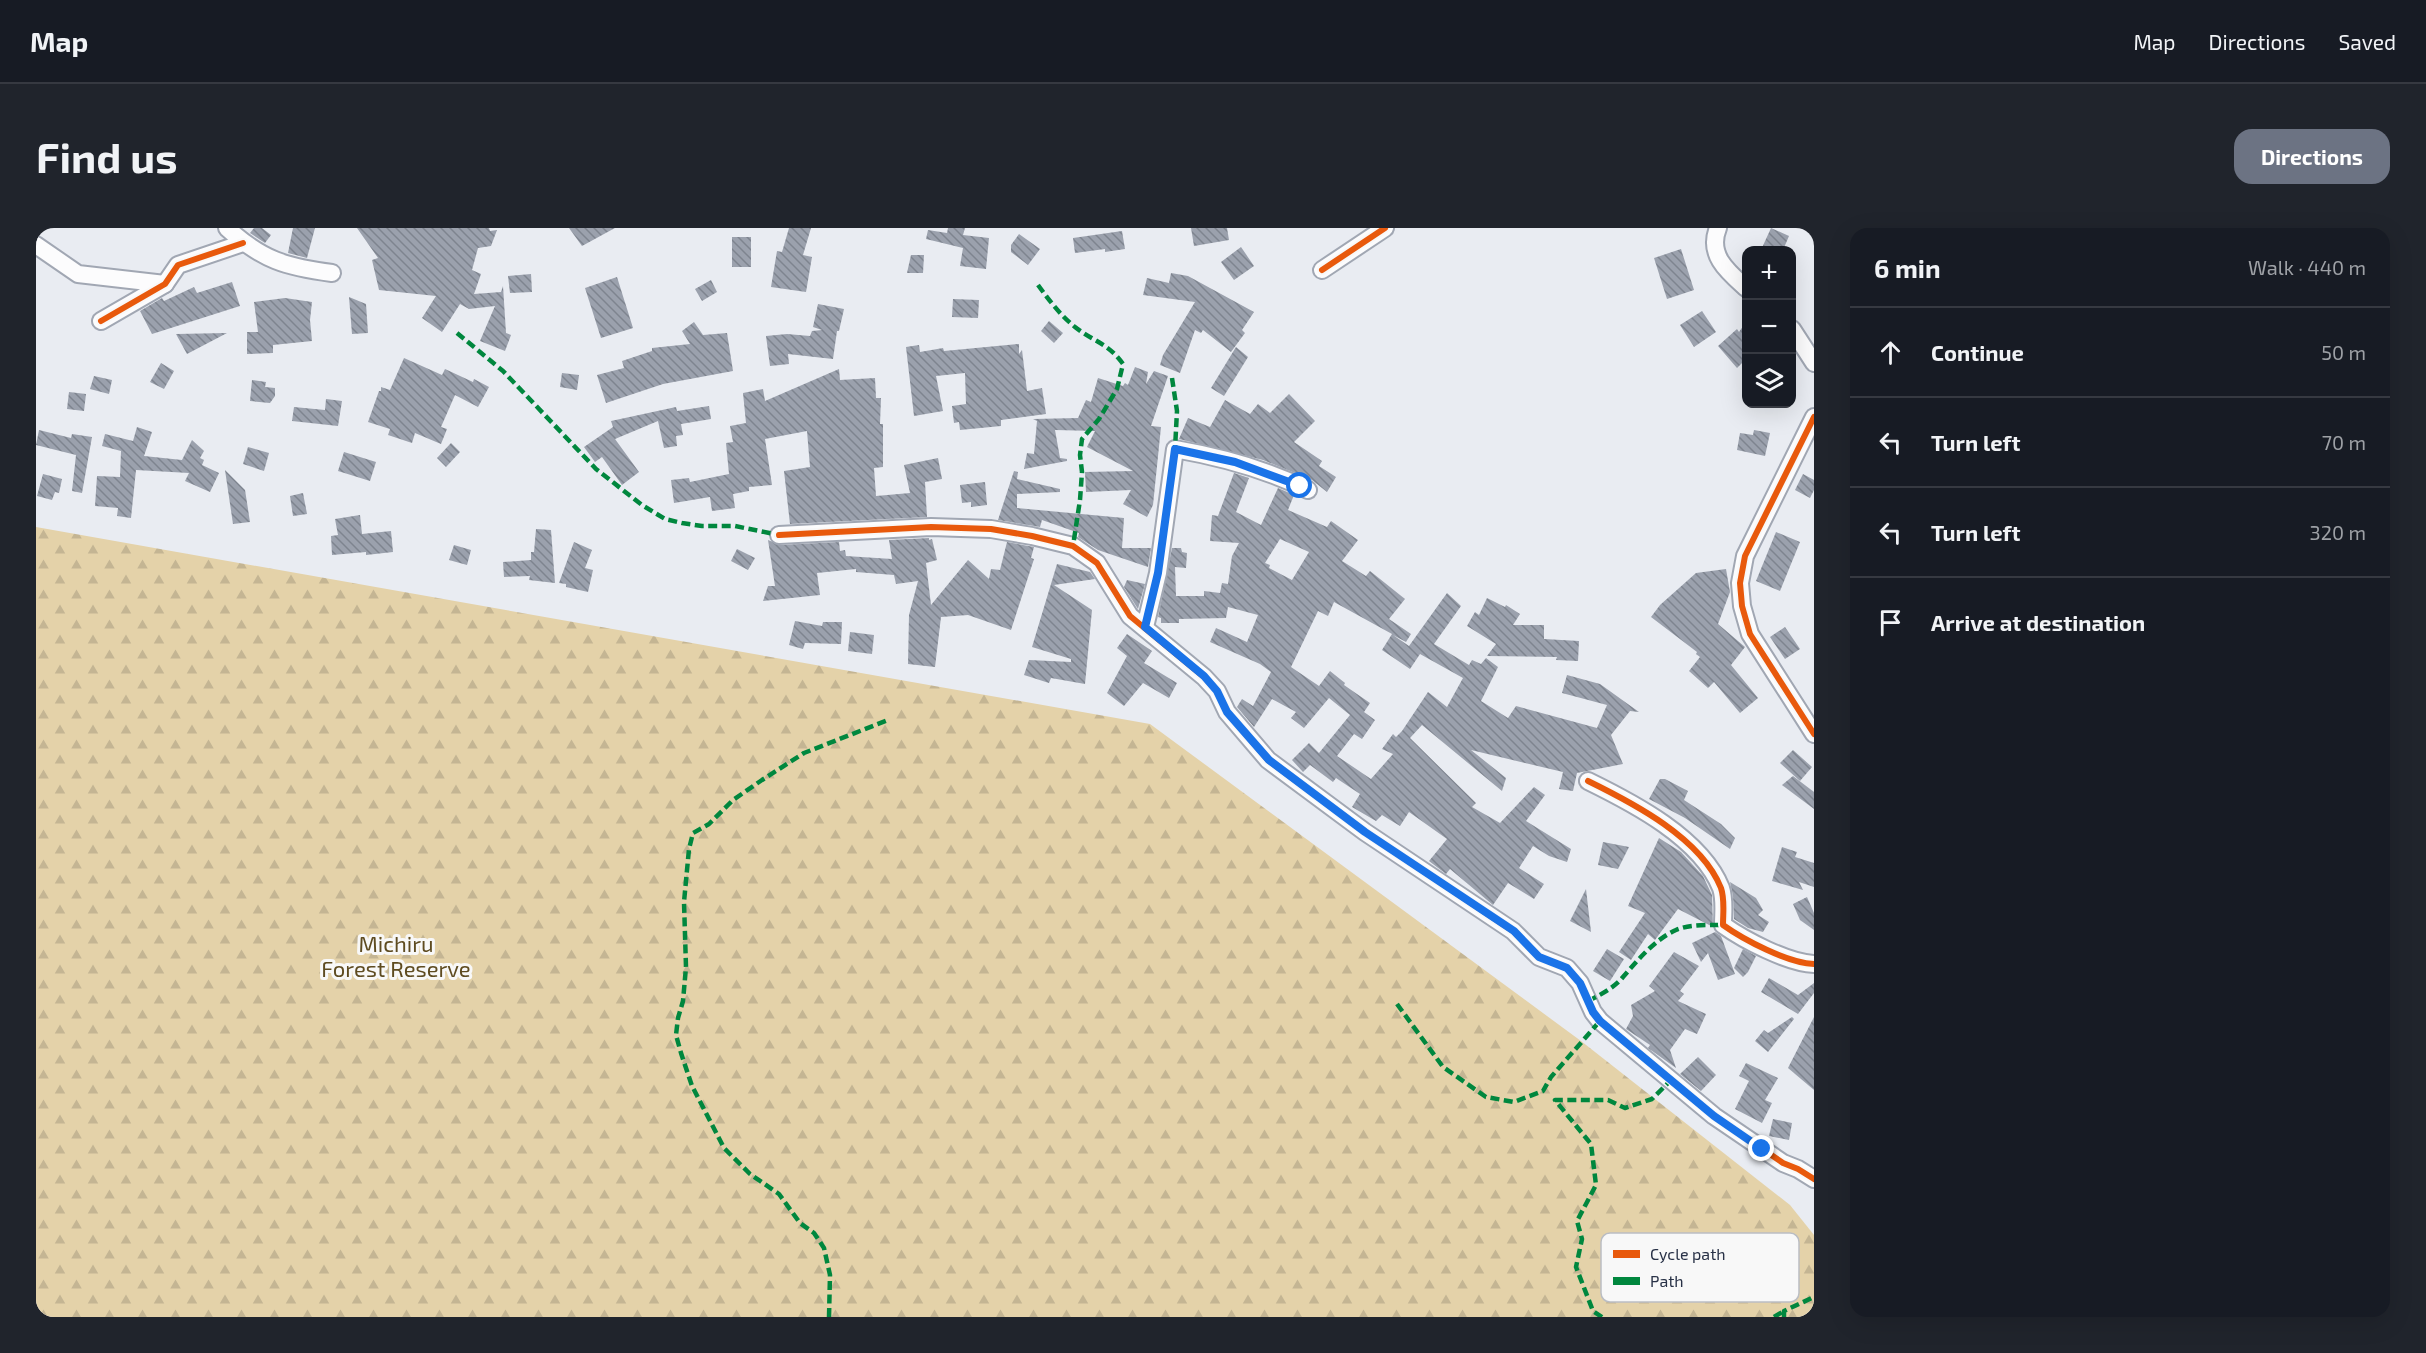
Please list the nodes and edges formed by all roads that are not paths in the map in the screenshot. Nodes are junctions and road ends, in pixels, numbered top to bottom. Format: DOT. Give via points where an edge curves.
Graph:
graph roads {
  1 [pos="227,228"];
  2 [pos="1385,228"];
  3 [pos="1718,228"];
  4 [pos="243,243"];
  5 [pos="36,245"];
  6 [pos="1322,270"];
  7 [pos="332,273"];
  8 [pos="165,284"];
  9 [pos="1742,284"];
  10 [pos="101,321"];
  11 [pos="1796,336"];
  12 [pos="1814,363"];
  13 [pos="1814,417"];
  14 [pos="1308,490"];
  15 [pos="779,535"];
  16 [pos="1145,627"];
  17 [pos="1814,734"];
  18 [pos="1588,781"];
  19 [pos="1814,964"];
  20 [pos="1814,1179"];
  1 -- 4 [label="street"];
  2 -- 6 [label="street"];
  3 -- 9 [label="street" via="1715,244 1719,260"];
  4 -- 7 [label="street" via="272,260"];
  4 -- 8 [label="street" via="178,265"];
  5 -- 8 [label="street" via="78,274"];
  8 -- 10 [label="street"];
  11 -- 12 [label="street"];
  13 -- 17 [label="street" via="1745,556 1740,583 1750,634"];
  14 -- 16 [label="street" via="1245,465 1175,449 1158,573"];
  15 -- 16 [label="street" via="931,527 991,529 1073,546 1104,572 1130,616"];
  16 -- 20 [label="street" via="1204,676 1227,712 1269,760 1365,832 1514,931 1539,957 1567,968 1580,983 1600,1021 1714,1116 1783,1164"];
  18 -- 19 [label="street" via="1684,839 1714,874 1721,889 1723,925 1771,950"];
}
